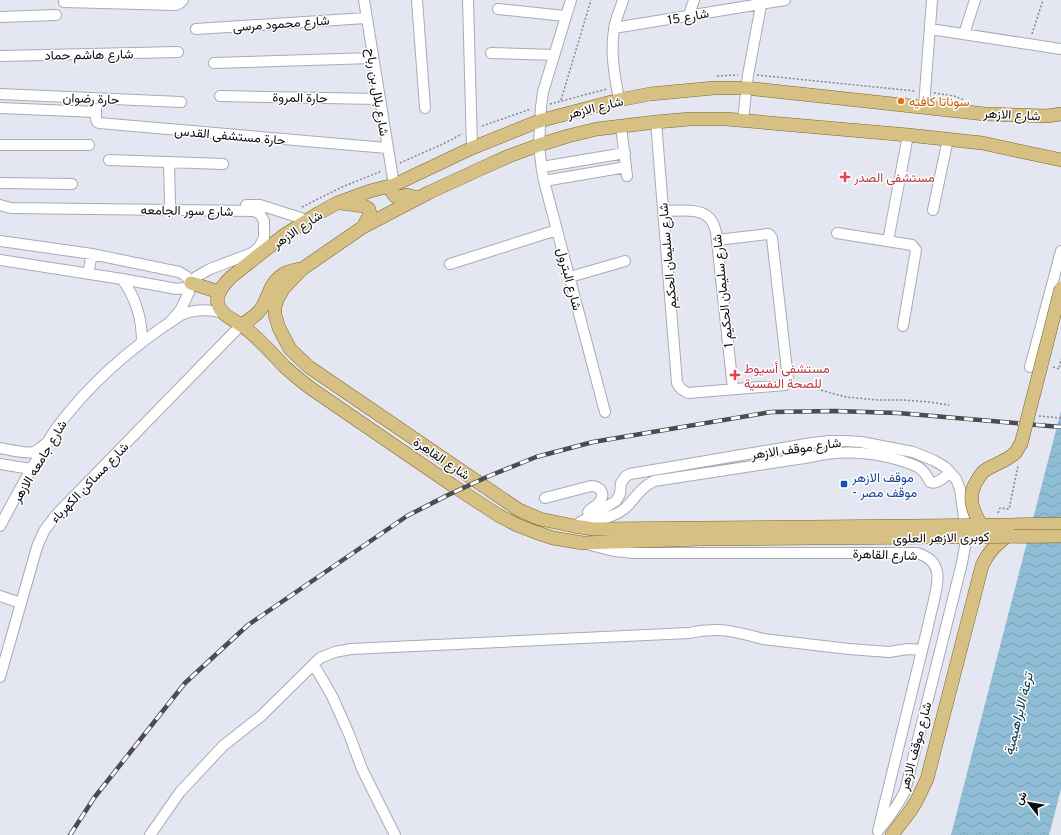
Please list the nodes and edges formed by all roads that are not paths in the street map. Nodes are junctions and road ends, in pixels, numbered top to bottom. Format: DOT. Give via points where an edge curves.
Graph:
graph roads {
  1 [pos="182,0"];
  2 [pos="364,0"];
  3 [pos="417,0"];
  4 [pos="468,0"];
  5 [pos="571,0"];
  6 [pos="623,0"];
  7 [pos="694,0"];
  8 [pos="785,0"];
  9 [pos="932,0"];
  10 [pos="975,0"];
  11 [pos="64,2"];
  12 [pos="761,2"];
  13 [pos="498,8"];
  14 [pos="56,15"];
  15 [pos="689,15"];
  16 [pos="565,16"];
  17 [pos="0,17"];
  18 [pos="366,18"];
  19 [pos="614,28"];
  20 [pos="196,29"];
  21 [pos="930,29"];
  22 [pos="964,34"];
  23 [pos="1061,49"];
  24 [pos="178,52"];
  25 [pos="491,53"];
  26 [pos="554,55"];
  27 [pos="0,56"];
  28 [pos="373,58"];
  29 [pos="214,63"];
  30 [pos="746,88"];
  31 [pos="0,94"];
  32 [pos="220,96"];
  33 [pos="96,98"];
  34 [pos="379,99"];
  35 [pos="619,100"];
  36 [pos="181,102"];
  37 [pos="924,106"];
  38 [pos="0,108"];
  39 [pos="425,108"];
  40 [pos="96,112"];
  41 [pos="1061,114"];
  42 [pos="743,120"];
  43 [pos="539,121"];
  44 [pos="656,122"];
  45 [pos="621,126"];
  46 [pos="908,135"];
  47 [pos="948,139"];
  48 [pos="0,145"];
  49 [pos="89,145"];
  50 [pos="539,145"];
  51 [pos="387,148"];
  52 [pos="472,148"];
  53 [pos="624,153"];
  54 [pos="109,160"];
  55 [pos="1061,160"];
  56 [pos="169,162"];
  57 [pos="223,164"];
  58 [pos="542,167"];
  59 [pos="544,181"];
  60 [pos="0,183"];
  61 [pos="72,184"];
  62 [pos="394,185"];
  63 [pos="417,198"];
  64 [pos="0,199"];
  65 [pos="338,203"];
  66 [pos="170,204"];
  67 [pos="0,205"];
  68 [pos="933,210"];
  69 [pos="663,211"];
  70 [pos="307,220"];
  71 [pos="363,227"];
  72 [pos="557,230"];
  73 [pos="837,233"];
  74 [pos="717,240"];
  75 [pos="0,241"];
  76 [pos="888,241"];
  77 [pos="1061,251"];
  78 [pos="92,254"];
  79 [pos="0,260"];
  80 [pos="625,261"];
  81 [pos="450,264"];
  82 [pos="302,269"];
  83 [pos="88,274"];
  84 [pos="570,277"];
  85 [pos="122,279"];
  86 [pos="191,283"];
  87 [pos="1061,288"];
  88 [pos="219,292"];
  89 [pos="222,312"];
  90 [pos="171,321"];
  91 [pos="241,325"];
  92 [pos="903,326"];
  93 [pos="142,342"];
  94 [pos="1030,367"];
  95 [pos="733,389"];
  96 [pos="606,412"];
  97 [pos="49,440"];
  98 [pos="835,441"];
  99 [pos="0,448"];
  100 [pos="835,453"];
  101 [pos="715,460"];
  102 [pos="0,464"];
  103 [pos="31,468"];
  104 [pos="717,472"];
  105 [pos="950,473"];
  106 [pos="546,498"];
  107 [pos="1061,524"];
  108 [pos="981,525"];
  109 [pos="0,526"];
  110 [pos="574,526"];
  111 [pos="703,534"];
  112 [pos="1007,536"];
  113 [pos="1061,536"];
  114 [pos="582,543"];
  115 [pos="0,596"];
  116 [pos="21,603"];
  117 [pos="4,646"];
  118 [pos="922,650"];
  119 [pos="314,664"];
  120 [pos="0,677"];
  121 [pos="877,833"];
  122 [pos="150,835"];
  123 [pos="395,835"];
  124 [pos="892,835"];
  1 -- 11 [label="street" via="176,5"];
  2 -- 18 [label="street, شارع بلال بن رباح"];
  3 -- 39 [label="street"];
  4 -- 52 [label="street"];
  5 -- 16 [label="street, شارع البترول"];
  6 -- 19 [label="street"];
  7 -- 15 [label="street"];
  8 -- 12 [label="street, شارع 15"];
  9 -- 21 [label="street"];
  10 -- 22 [label="street"];
  12 -- 15 [label="street, شارع 15"];
  12 -- 30 [label="street"];
  13 -- 16 [label="street"];
  14 -- 17 [label="street"];
  15 -- 19 [label="street, شارع 15"];
  16 -- 26 [label="street, شارع البترول"];
  18 -- 20 [label="street, شارع محمود مرسى"];
  18 -- 28 [label="street, شارع بلال بن رباح"];
  19 -- 35 [label="street" via="613,64"];
  21 -- 22 [label="street"];
  21 -- 37 [label="street"];
  22 -- 23 [label="street"];
  24 -- 27 [label="street, شارع هاشم حماد"];
  25 -- 26 [label="street"];
  26 -- 43 [label="street, شارع البترول" via="543,92"];
  28 -- 29 [label="street"];
  28 -- 34 [label="street, شارع بلال بن رباح"];
  30 -- 35 [label="main road, شارع الازهر" via="650,94"];
  30 -- 37 [label="main road, شارع الازهر"];
  30 -- 42 [label="street"];
  31 -- 33 [label="street, حارة رضوان"];
  32 -- 34 [label="street, حارة المروة"];
  33 -- 36 [label="street, حارة رضوان"];
  33 -- 40 [label="street"];
  34 -- 51 [label="street, شارع بلال بن رباح"];
  35 -- 43 [label="main road, شارع الازهر"];
  37 -- 41 [label="main road, شارع الازهر" via="1015,116"];
  38 -- 40 [label="street"];
  40 -- 51 [label="street, حارة مستشفى القدس" via="96,121 99,123"];
  42 -- 44 [label="main road, شارع الازهر" via="690,119"];
  42 -- 46 [label="main road, شارع الازهر"];
  43 -- 50 [label="street, شارع البترول"];
  43 -- 52 [label="main road, شارع الازهر"];
  44 -- 45 [label="main road, شارع الازهر"];
  44 -- 69 [label="street, شارع سليمان الحكيم"];
  45 -- 50 [label="main road, شارع الازهر" via="597,129"];
  45 -- 53 [label="street"];
  46 -- 47 [label="main road, شارع الازهر"];
  46 -- 76 [label="street"];
  47 -- 55 [label="main road, شارع الازهر" via="982,143"];
  47 -- 68 [label="street"];
  48 -- 49 [label="street"];
  50 -- 58 [label="street, شارع البترول"];
  50 -- 63 [label="main road, شارع الازهر"];
  51 -- 62 [label="street, شارع بلال بن رباح"];
  52 -- 62 [label="main road, شارع الازهر"];
  53 -- 58 [label="street"];
  53 -- 59 [label="street" via="626,172"];
  54 -- 56 [label="street"];
  56 -- 57 [label="street"];
  56 -- 66 [label="street"];
  58 -- 59 [label="street, شارع البترول"];
  59 -- 72 [label="street, شارع البترول"];
  60 -- 61 [label="street"];
  62 -- 63 [label="main road" via="392,192 395,196"];
  62 -- 65 [label="main road, شارع الازهر"];
  63 -- 71 [label="main road, شارع الازهر"];
  64 -- 67 [label="street"];
  65 -- 70 [label="main road, شارع الازهر"];
  65 -- 71 [label="main road" via="364,206 368,209 370,214"];
  66 -- 67 [label="street, شارع سور الجامعه" via="11,202"];
  66 -- 70 [label="street, شارع سور الجامعه" via="260,206"];
  67 -- 86 [label="street, شارع سور الجامعه" via="11,208 254,211 260,214 264,221 264,238 259,247 252,253 210,269"];
  69 -- 74 [label="street, شارع سليمان الحكيم 1" via="692,210 702,213 713,223"];
  69 -- 95 [label="street, شارع سليمان الحكيم" via="677,383 688,393"];
  70 -- 88 [label="main road, شارع الازهر" via="226,282"];
  71 -- 82 [label="main road, شارع الازهر"];
  72 -- 81 [label="street"];
  72 -- 84 [label="street, شارع البترول"];
  73 -- 76 [label="street"];
  74 -- 95 [label="street, شارع سليمان الحكيم 1"];
  74 -- 95 [label="street" via="768,234 771,236 788,382 785,385"];
  75 -- 78 [label="street"];
  76 -- 92 [label="street" via="912,245 916,250"];
  77 -- 94 [label="street"];
  78 -- 83 [label="street"];
  78 -- 86 [label="street" via="179,272"];
  79 -- 83 [label="street"];
  80 -- 84 [label="street"];
  82 -- 91 [label="main road" via="280,276 273,284 262,307"];
  82 -- 110 [label="main road, شارع القاهرة" via="283,289 275,306 279,328 290,349 298,357 324,378 519,510 540,519"];
  83 -- 85 [label="street"];
  84 -- 96 [label="street, شارع البترول"];
  85 -- 86 [label="street" via="177,289 185,288"];
  85 -- 93 [label="street" via="137,305"];
  86 -- 88 [label="main road"];
  86 -- 90 [label="street, شارع جامعه الازهر" via="186,301"];
  87 -- 108 [label="main road, bridge" via="1021,444 1010,457 983,472 974,486 972,503"];
  88 -- 89 [label="main road" via="217,298"];
  89 -- 90 [label="street, شارع جامعه الازهر" via="196,310"];
  89 -- 91 [label="main road"];
  90 -- 93 [label="street, شارع جامعه الازهر"];
  91 -- 114 [label="main road, شارع القاهرة" via="302,382 498,515 535,532"];
  91 -- 116 [label="street, شارع مساكن الكهرباء" via="49,523 36,547"];
  93 -- 97 [label="street, شارع جامعه الازهر" via="83,396"];
  97 -- 99 [label="street" via="33,452"];
  97 -- 103 [label="street, شارع جامعه الازهر"];
  98 -- 100 [label="street"];
  98 -- 101 [label="street, شارع موقف الازهر"];
  98 -- 105 [label="street, شارع موقف الازهر" via="861,442 913,452 933,460"];
  100 -- 104 [label="street"];
  100 -- 105 [label="street" via="862,452 909,462 920,468 932,483"];
  101 -- 104 [label="street"];
  101 -- 110 [label="street, شارع موقف الازهر" via="630,474 623,479 620,497 616,502"];
  102 -- 103 [label="street"];
  103 -- 109 [label="street, شارع جامعه الازهر"];
  104 -- 110 [label="street" via="654,481 645,486 616,514"];
  105 -- 121 [label="street, شارع موقف الازهر" via="956,479 962,502 965,530 962,563 905,791 894,812"];
  106 -- 110 [label="street" via="591,486 599,488 602,494 601,501"];
  107 -- 108 [label="main road, كوبرى الازهر العلوى, bridge"];
  108 -- 111 [label="main road, كوبرى الازهر العلوى, bridge"];
  110 -- 111 [label="main road, شارع القاهرة"];
  111 -- 112 [label="main road, كوبرى الازهر العلوى, bridge"];
  111 -- 114 [label="main road, شارع القاهرة"];
  112 -- 113 [label="main road, كوبرى الازهر العلوى, bridge"];
  112 -- 124 [label="main road" via="986,556 982,566 927,779 911,810"];
  114 -- 118 [label="street, شارع القاهرة" via="634,553 917,553 927,556 938,573"];
  115 -- 116 [label="street"];
  116 -- 117 [label="street, شارع مساكن الكهرباء"];
  117 -- 120 [label="street, شارع مساكن الكهرباء"];
  118 -- 119 [label="street" via="889,652 849,649 763,639 717,630 351,649 334,652 320,658"];
  118 -- 121 [label="street, شارع القاهرة"];
  119 -- 122 [label="street" via="261,716 223,746 190,780"];
  119 -- 123 [label="street" via="332,696 362,769"];
}
